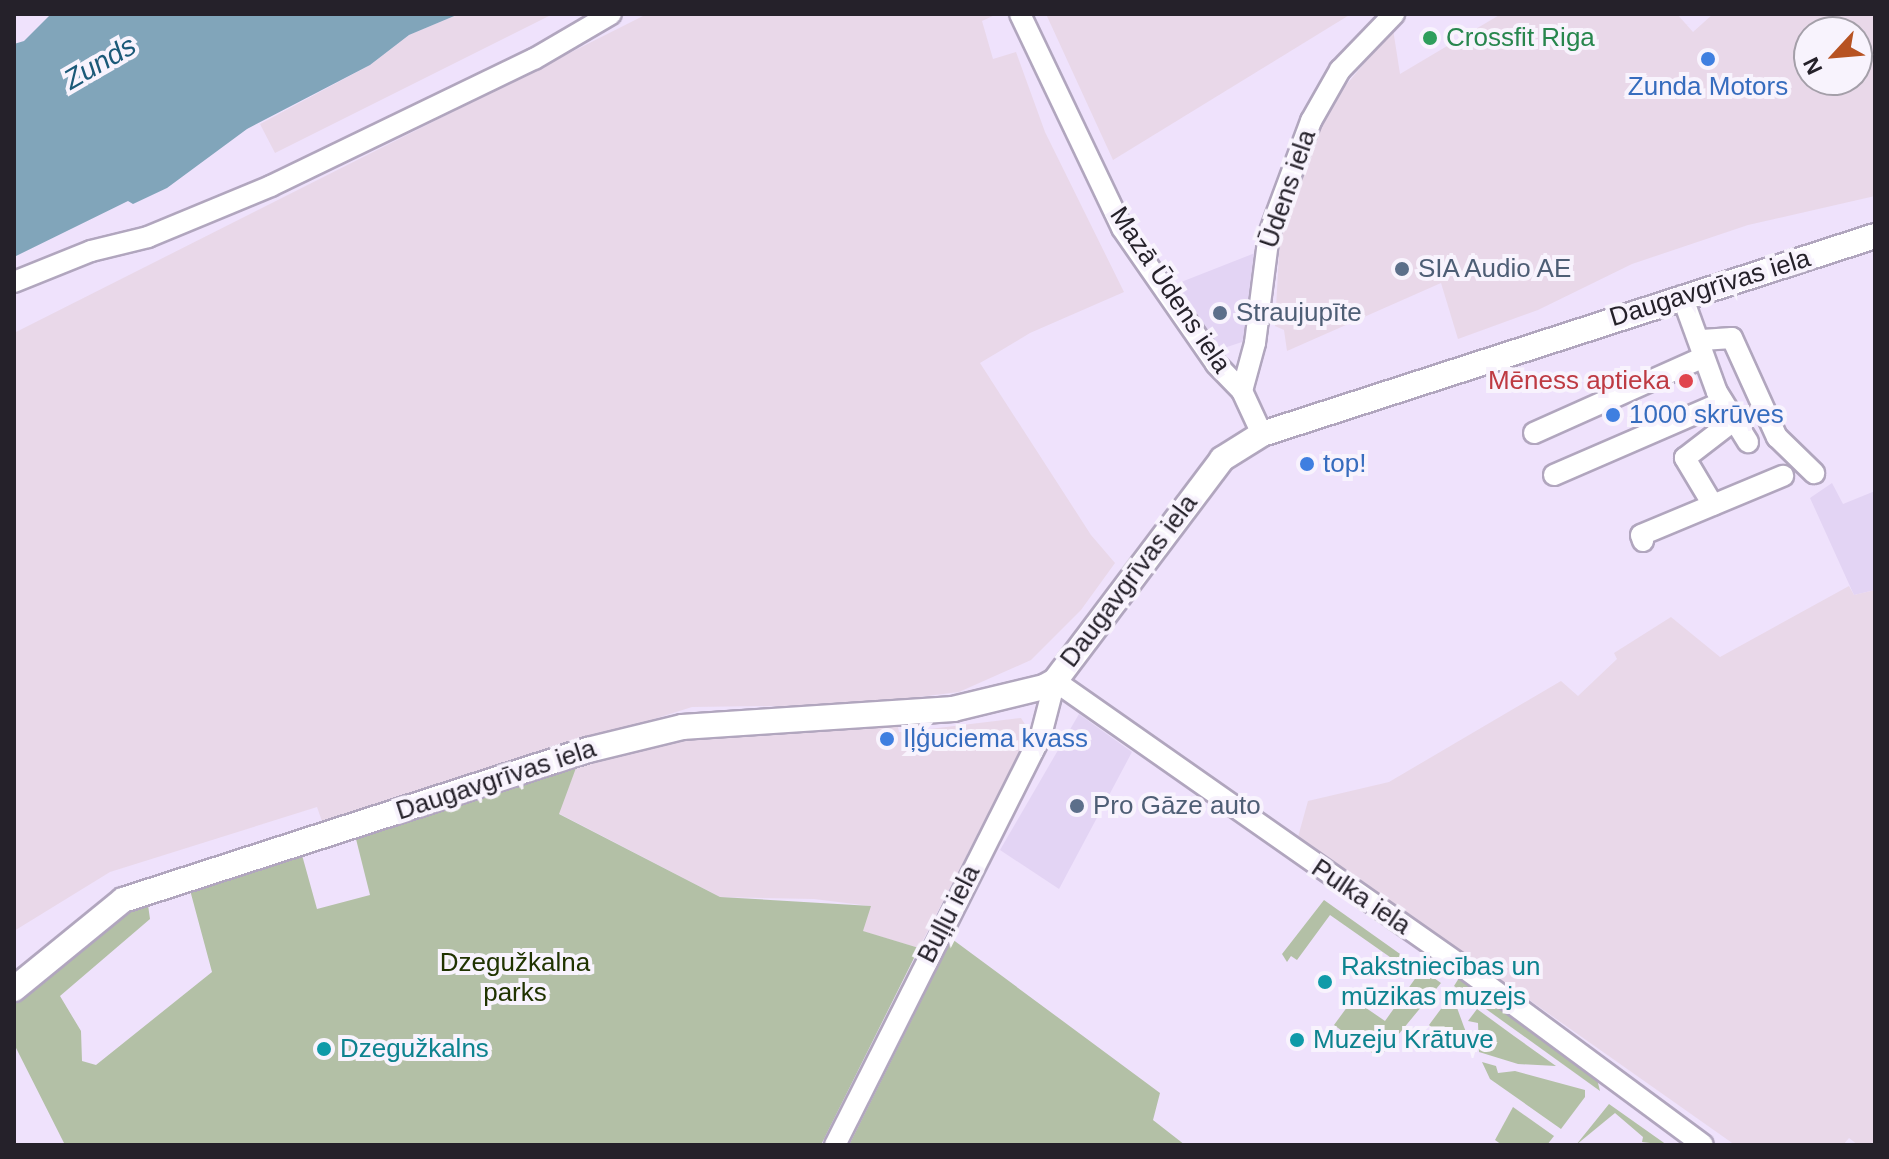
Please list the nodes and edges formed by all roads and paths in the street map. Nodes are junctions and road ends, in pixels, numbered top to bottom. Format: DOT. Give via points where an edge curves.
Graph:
graph roads {
  1 [pos="611,14"];
  2 [pos="1020,14"];
  3 [pos="1394,14"];
  4 [pos="1875,236"];
  5 [pos="14,282"];
  6 [pos="1682,296"];
  7 [pos="1702,349"];
  8 [pos="1242,391"];
  9 [pos="1728,412"];
  10 [pos="1688,417"];
  11 [pos="1534,433"];
  12 [pos="1262,434"];
  13 [pos="1748,442"];
  14 [pos="1699,443"];
  15 [pos="1814,473"];
  16 [pos="1554,475"];
  17 [pos="1783,476"];
  18 [pos="1713,505"];
  19 [pos="1643,541"];
  20 [pos="1055,681"];
  21 [pos="14,989"];
  22 [pos="835,1145"];
  23 [pos="1703,1145"];
  1 -- 5 [label="street" via="534,59 271,186 148,237 91,251"];
  2 -- 8 [label="street, Mazā Ūdens iela" via="1122,228 1216,364"];
  3 -- 8 [label="street, Ūdens iela" via="1340,70 1311,121 1269,234 1255,343"];
  4 -- 6 [label="main road, Daugavgrīvas iela"];
  6 -- 7 [label="street"];
  6 -- 12 [label="main road, Daugavgrīvas iela"];
  7 -- 9 [label="street"];
  7 -- 11 [label="street"];
  7 -- 15 [label="street" via="1732,338 1777,437"];
  8 -- 12 [label="street, Mazā Ūdens iela"];
  9 -- 10 [label="street"];
  9 -- 13 [label="street"];
  9 -- 14 [label="street"];
  10 -- 14 [label="street"];
  10 -- 16 [label="street"];
  12 -- 20 [label="main road, Daugavgrīvas iela" via="1229,453 1207,477"];
  14 -- 18 [label="street" via="1685,458"];
  17 -- 18 [label="street"];
  18 -- 19 [label="street" via="1641,535"];
  20 -- 21 [label="main road, Daugavgrīvas iela" via="1025,695 953,709 682,727 588,750 123,900"];
  20 -- 22 [label="street, Buļļu iela" via="1041,735"];
  20 -- 23 [label="street, Pulka iela" via="1460,965"];
}
